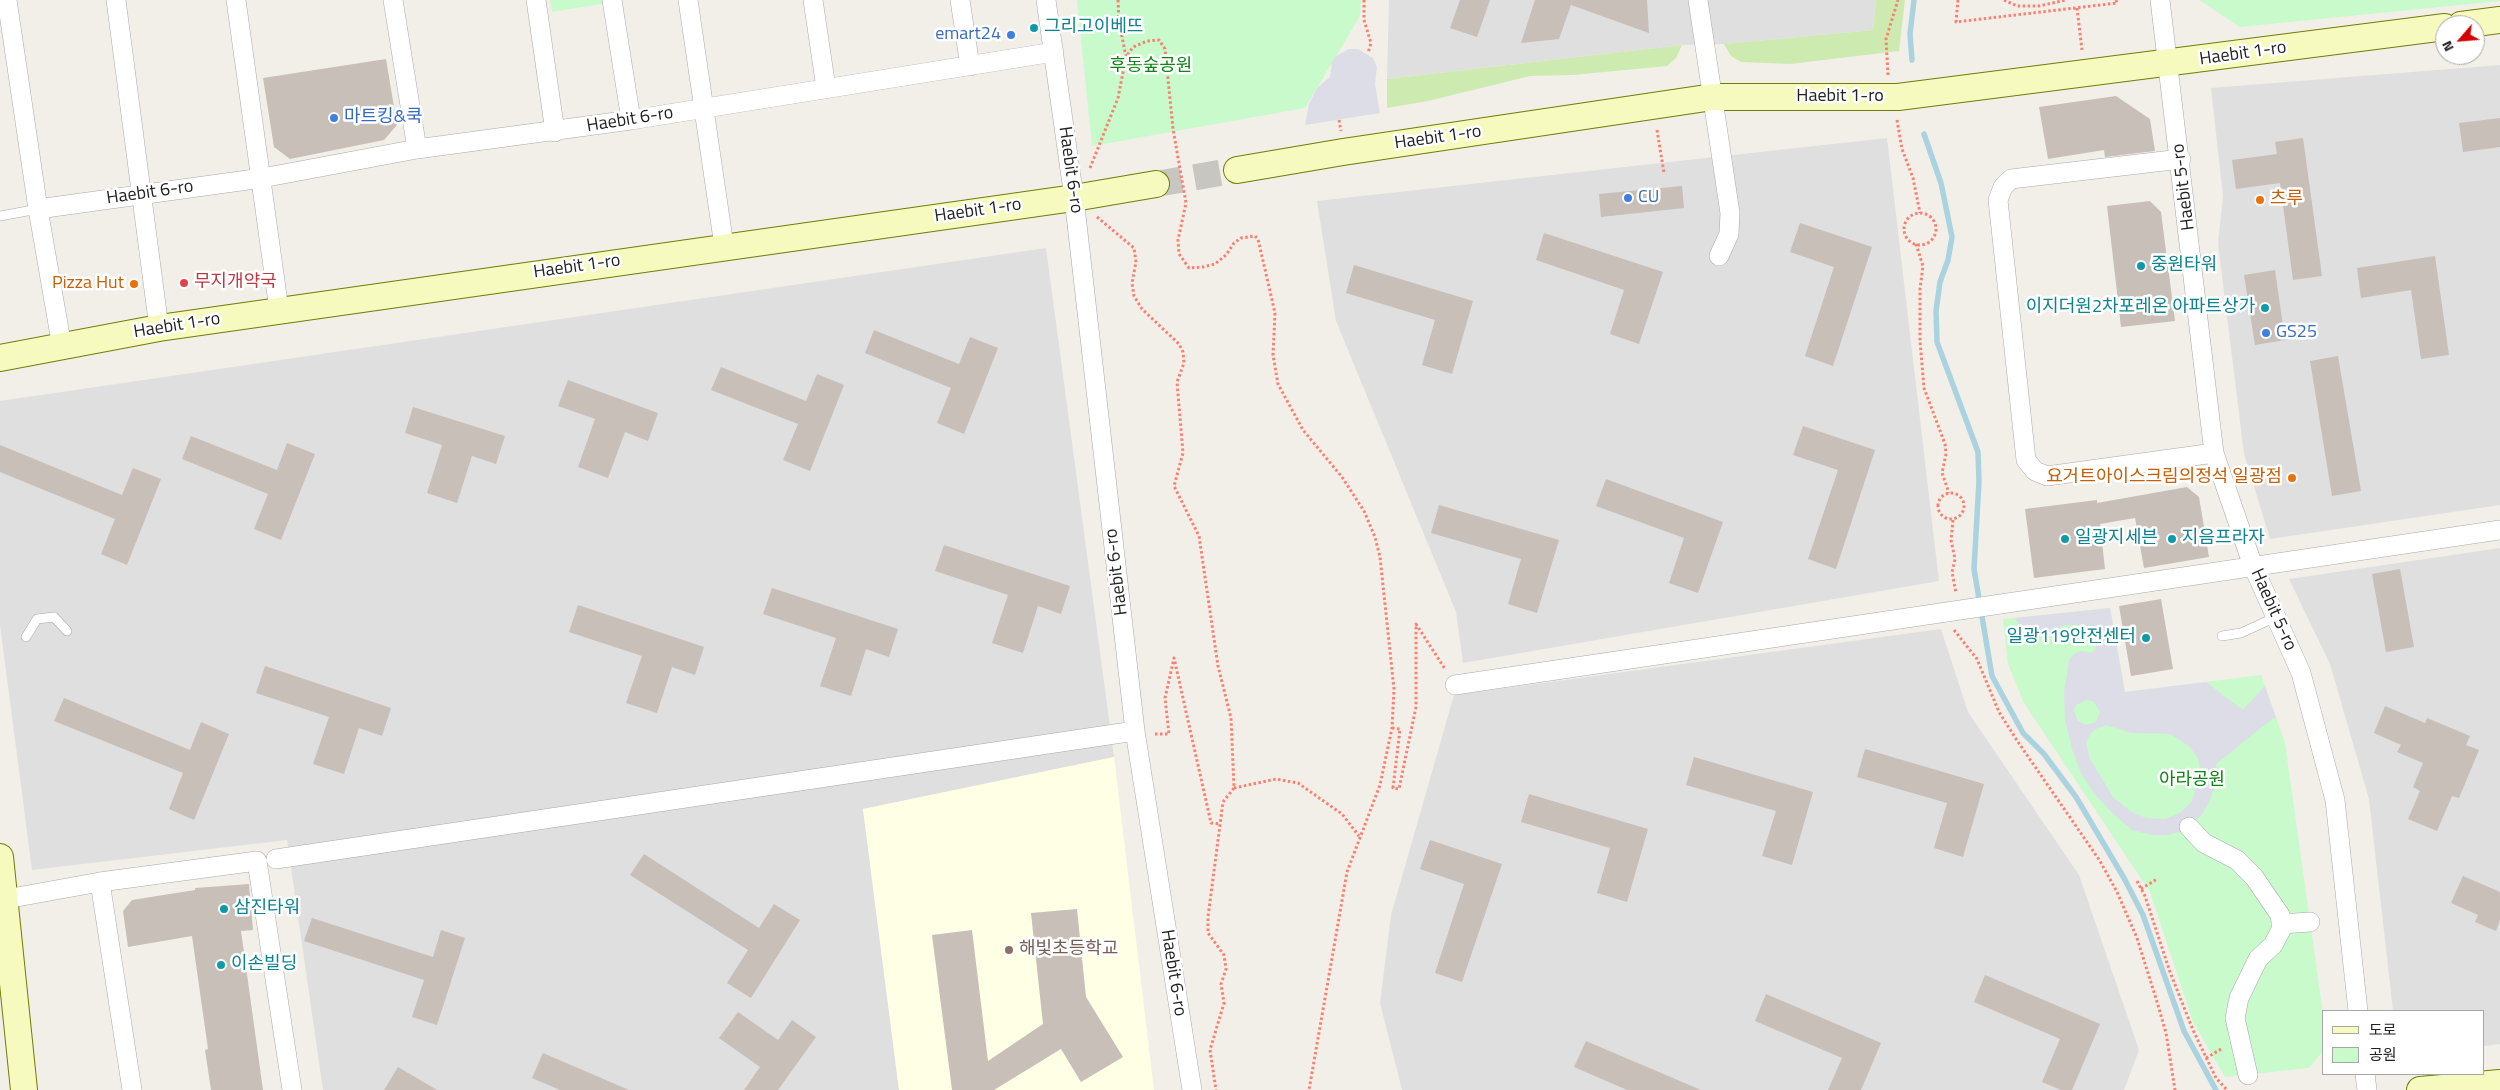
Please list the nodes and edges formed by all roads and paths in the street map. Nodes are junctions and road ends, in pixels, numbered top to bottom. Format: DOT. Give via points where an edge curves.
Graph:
graph roads {
  1 [pos="7,0"];
  2 [pos="116,0"];
  3 [pos="236,0"];
  4 [pos="393,0"];
  5 [pos="536,0"];
  6 [pos="612,0"];
  7 [pos="688,0"];
  8 [pos="813,0"];
  9 [pos="960,0"];
  10 [pos="1046,0"];
  11 [pos="1118,0"];
  12 [pos="1364,0"];
  13 [pos="1698,0"];
  14 [pos="1898,0"];
  15 [pos="1958,0"];
  16 [pos="2004,0"];
  17 [pos="2066,0"];
  18 [pos="2112,0"];
  19 [pos="2160,0"];
  20 [pos="2117,2"];
  21 [pos="2039,6"];
  22 [pos="2077,8"];
  23 [pos="2040,12"];
  24 [pos="2500,20"];
  25 [pos="2485,22"];
  26 [pos="2435,28"];
  27 [pos="2082,50"];
  28 [pos="1054,52"];
  29 [pos="1368,53"];
  30 [pos="1126,57"];
  31 [pos="1887,62"];
  32 [pos="2169,64"];
  33 [pos="970,66"];
  34 [pos="826,88"];
  35 [pos="1713,97"];
  36 [pos="706,108"];
  37 [pos="631,120"];
  38 [pos="1898,127"];
  39 [pos="1657,130"];
  40 [pos="1105,131"];
  41 [pos="555,132"];
  42 [pos="417,149"];
  43 [pos="2181,159"];
  44 [pos="1237,170"];
  45 [pos="1664,173"];
  46 [pos="262,178"];
  47 [pos="1156,184"];
  48 [pos="141,194"];
  49 [pos="1074,198"];
  50 [pos="38,209"];
  51 [pos="1920,213"];
  52 [pos="0,216"];
  53 [pos="1916,244"];
  54 [pos="724,246"];
  55 [pos="1134,248"];
  56 [pos="1719,256"];
  57 [pos="279,310"];
  58 [pos="159,328"];
  59 [pos="62,347"];
  60 [pos="0,358"];
  61 [pos="2214,453"];
  62 [pos="1949,492"];
  63 [pos="1953,520"];
  64 [pos="2500,530"];
  65 [pos="2253,566"];
  66 [pos="1960,601"];
  67 [pos="2276,616"];
  68 [pos="1950,625"];
  69 [pos="67,631"];
  70 [pos="2222,636"];
  71 [pos="26,637"];
  72 [pos="1455,685"];
  73 [pos="1392,728"];
  74 [pos="1135,731"];
  75 [pos="1163,735"];
  76 [pos="1234,788"];
  77 [pos="1220,824"];
  78 [pos="2189,827"];
  79 [pos="1359,836"];
  80 [pos="0,857"];
  81 [pos="276,859"];
  82 [pos="2157,879"];
  83 [pos="2137,881"];
  84 [pos="100,882"];
  85 [pos="2141,889"];
  86 [pos="6,899"];
  87 [pos="2310,922"];
  88 [pos="2281,924"];
  89 [pos="2358,1010"];
  90 [pos="2219,1050"];
  91 [pos="2206,1058"];
  92 [pos="2248,1075"];
  93 [pos="2365,1075"];
  94 [pos="2500,1083"];
  95 [pos="24,1090"];
  96 [pos="132,1090"];
  97 [pos="292,1090"];
  98 [pos="1192,1090"];
  99 [pos="1216,1090"];
  100 [pos="1309,1090"];
  101 [pos="2175,1090"];
  102 [pos="2227,1090"];
  103 [pos="2367,1090"];
  104 [pos="2420,1090"];
  1 -- 50 [label="street"];
  2 -- 48 [label="street"];
  3 -- 46 [label="street"];
  4 -- 42 [label="street"];
  5 -- 41 [label="street"];
  6 -- 37 [label="street"];
  7 -- 36 [label="street"];
  8 -- 34 [label="street"];
  9 -- 33 [label="street"];
  10 -- 28 [label="street, Haebit 6-ro"];
  11 -- 30 [label="path"];
  12 -- 29 [label="path" via="1364,20 1371,43"];
  13 -- 35 [label="street"];
  14 -- 31 [label="path" via="1886,39"];
  15 -- 23 [label="path" via="1956,22"];
  16 -- 21 [label="path" via="2017,6"];
  17 -- 21 [label="path"];
  18 -- 20 [label="path"];
  19 -- 32 [label="street, Haebit 5-ro"];
  20 -- 22 [label="path"];
  21 -- 23 [label="path"];
  22 -- 23 [label="path"];
  22 -- 27 [label="path"];
  24 -- 25 [label="street"];
  26 -- 32 [label="street, Haebit 1-ro"];
  28 -- 33 [label="street, Haebit 6-ro"];
  28 -- 49 [label="street, Haebit 6-ro"];
  30 -- 40 [label="path" via="1118,98"];
  30 -- 73 [label="path" via="1133,48 1147,41 1159,40 1165,49 1173,130 1186,204 1178,240 1182,261 1189,268 1216,264 1234,242 1255,236 1258,239 1276,313 1273,355 1278,384 1303,430 1342,477 1364,511 1375,537 1383,576 1394,689"];
  32 -- 35 [label="street, Haebit 1-ro" via="1898,97"];
  32 -- 43 [label="street, Haebit 5-ro"];
  33 -- 34 [label="street, Haebit 6-ro"];
  34 -- 36 [label="street, Haebit 6-ro"];
  35 -- 44 [label="street, Haebit 1-ro"];
  35 -- 56 [label="street" via="1730,213 1729,234"];
  36 -- 37 [label="street, Haebit 6-ro"];
  36 -- 54 [label="street"];
  37 -- 41 [label="street, Haebit 6-ro"];
  38 -- 51 [label="path"];
  39 -- 45 [label="path"];
  41 -- 42 [label="street, Haebit 6-ro"];
  42 -- 46 [label="street, Haebit 6-ro"];
  43 -- 61 [label="street, Haebit 5-ro"];
  43 -- 61 [label="street" via="2011,179 2003,187 1998,200 2026,460 2035,471 2047,476"];
  46 -- 48 [label="street, Haebit 6-ro"];
  46 -- 57 [label="street"];
  47 -- 49 [label="street, Haebit 1-ro"];
  48 -- 50 [label="street, Haebit 6-ro"];
  48 -- 58 [label="street"];
  49 -- 54 [label="street, Haebit 1-ro"];
  49 -- 74 [label="street, Haebit 6-ro"];
  50 -- 52 [label="lane"];
  50 -- 59 [label="street"];
  51 -- 53 [label="path" via="1913,214 1904,226 1905,234"];
  51 -- 53 [label="path" via="1932,219 1935,233 1928,243"];
  53 -- 62 [label="path" via="1923,266 1920,341 1924,388 1944,444 1946,454 1942,473"];
  54 -- 57 [label="street, Haebit 1-ro"];
  55 -- 76 [label="path" via="1134,296 1142,309 1179,344 1183,352 1178,390 1183,453 1174,486 1199,536 1218,666 1231,718"];
  57 -- 58 [label="street, Haebit 1-ro"];
  58 -- 59 [label="street, Haebit 1-ro"];
  59 -- 60 [label="street, Haebit 1-ro"];
  61 -- 65 [label="street, Haebit 5-ro"];
  62 -- 63 [label="path" via="1937,505 1942,516"];
  62 -- 63 [label="path" via="1960,496 1965,507 1959,518"];
  63 -- 66 [label="path" via="1951,540 1955,559 1952,572"];
  64 -- 65 [label="street"];
  65 -- 66 [label="street" via="2000,603"];
  65 -- 67 [label="street, Haebit 5-ro"];
  66 -- 72 [label="street"];
  67 -- 70 [label="lane" via="2241,633"];
  67 -- 89 [label="street, Haebit 5-ro" via="2301,673 2335,800"];
  68 -- 101 [label="path" via="1976,658 1999,712 2100,861 2117,892 2137,938 2158,1005"];
  69 -- 71 [label="lane" via="54,617 37,619"];
  72 -- 73 [label="path" via="1416,624 1416,707 1400,789 1393,788 1400,729"];
  73 -- 79 [label="path" via="1380,785"];
  74 -- 81 [label="street"];
  74 -- 98 [label="street, Haebit 6-ro"];
  75 -- 77 [label="path" via="1169,734 1165,698 1174,658 1210,824"];
  76 -- 77 [label="path" via="1223,802"];
  76 -- 79 [label="path" via="1276,779 1298,783 1342,814"];
  77 -- 99 [label="path" via="1208,917 1208,933 1224,955 1226,969 1221,984 1224,1003 1210,1050"];
  78 -- 88 [label="street" via="2204,843 2237,860 2254,877 2280,915"];
  79 -- 100 [label="path" via="1347,872"];
  80 -- 86 [label="street"];
  82 -- 85 [label="path"];
  83 -- 85 [label="path"];
  84 -- 86 [label="street"];
  84 -- 96 [label="street"];
  84 -- 97 [label="street" via="257,860"];
  85 -- 91 [label="path" via="2170,972"];
  86 -- 95 [label="street"];
  87 -- 88 [label="street"];
  88 -- 92 [label="street" via="2273,945 2258,959 2239,998 2235,1018"];
  90 -- 91 [label="path"];
  91 -- 102 [label="path" via="2216,1078"];
  93 -- 103 [label="street"];
  94 -- 104 [label="street"];
}
